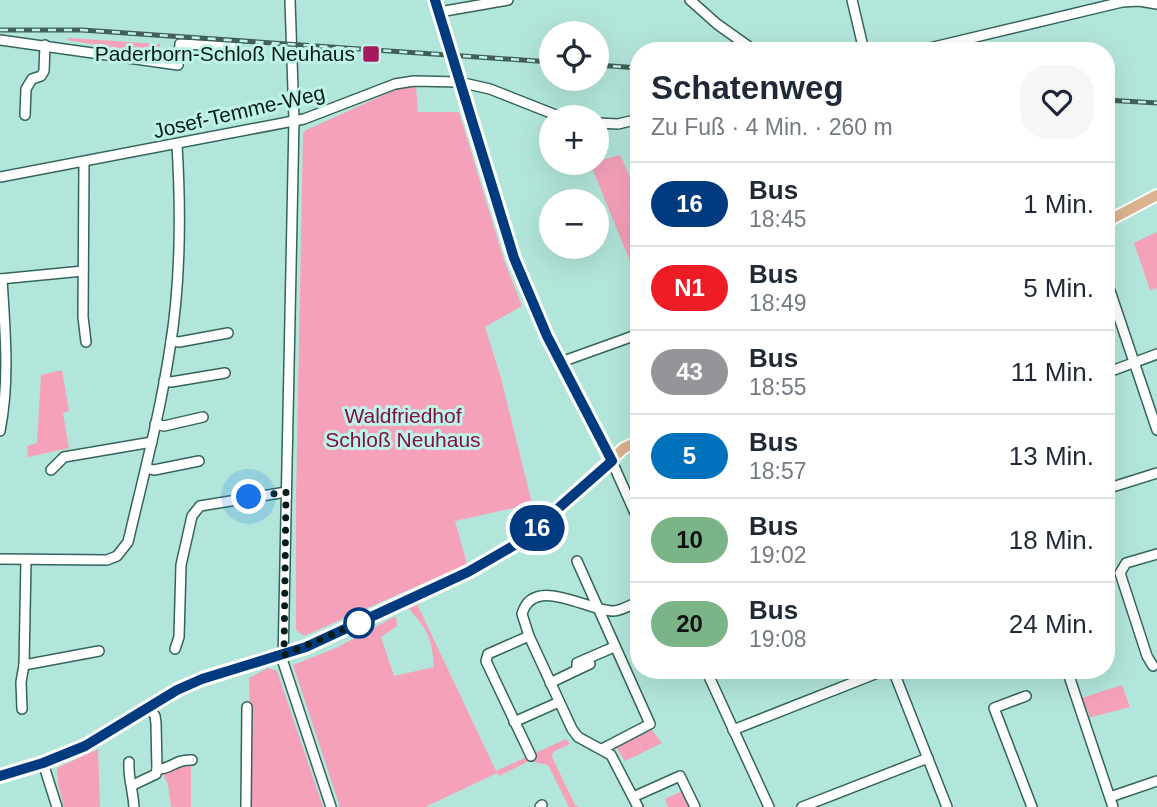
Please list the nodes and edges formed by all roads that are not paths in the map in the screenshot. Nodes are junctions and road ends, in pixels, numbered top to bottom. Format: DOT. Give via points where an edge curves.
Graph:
graph roads {
  1 [pos="290,0"];
  2 [pos="435,0"];
  3 [pos="508,0"];
  4 [pos="690,0"];
  5 [pos="852,0"];
  6 [pos="1139,1"];
  7 [pos="1099,4"];
  8 [pos="1157,4"];
  9 [pos="439,12"];
  10 [pos="0,40"];
  11 [pos="742,42"];
  12 [pos="862,42"];
  13 [pos="952,42"];
  14 [pos="46,45"];
  15 [pos="232,46"];
  16 [pos="459,82"];
  17 [pos="539,108"];
  18 [pos="25,115"];
  19 [pos="294,120"];
  20 [pos="630,121"];
  21 [pos="609,124"];
  22 [pos="177,145"];
  23 [pos="84,163"];
  24 [pos="0,177"];
  25 [pos="1157,195"];
  26 [pos="1115,217"];
  27 [pos="83,271"];
  28 [pos="1,279"];
  29 [pos="1115,305"];
  30 [pos="228,333"];
  31 [pos="630,337"];
  32 [pos="171,341"];
  33 [pos="86,342"];
  34 [pos="1157,354"];
  35 [pos="561,362"];
  36 [pos="1135,362"];
  37 [pos="1115,370"];
  38 [pos="225,373"];
  39 [pos="164,381"];
  40 [pos="203,417"];
  41 [pos="155,424"];
  42 [pos="1157,429"];
  43 [pos="0,431"];
  44 [pos="152,442"];
  45 [pos="630,445"];
  46 [pos="199,461"];
  47 [pos="612,461"];
  48 [pos="146,468"];
  49 [pos="51,470"];
  50 [pos="1157,473"];
  51 [pos="1115,486"];
  52 [pos="286,492"];
  53 [pos="630,502"];
  54 [pos="1157,554"];
  55 [pos="0,559"];
  56 [pos="26,559"];
  57 [pos="577,561"];
  58 [pos="630,605"];
  59 [pos="597,609"];
  60 [pos="529,636"];
  61 [pos="614,647"];
  62 [pos="175,649"];
  63 [pos="99,651"];
  64 [pos="284,655"];
  65 [pos="24,666"];
  66 [pos="1153,666"];
  67 [pos="710,679"];
  68 [pos="862,679"];
  69 [pos="897,679"];
  70 [pos="1070,679"];
  71 [pos="550,683"];
  72 [pos="1026,696"];
  73 [pos="559,702"];
  74 [pos="148,706"];
  75 [pos="247,707"];
  76 [pos="22,709"];
  77 [pos="514,722"];
  78 [pos="733,730"];
  79 [pos="602,749"];
  80 [pos="531,756"];
  81 [pos="928,758"];
  82 [pos="192,760"];
  83 [pos="129,762"];
  84 [pos="43,763"];
  85 [pos="157,769"];
  86 [pos="0,776"];
  87 [pos="1157,781"];
  88 [pos="133,785"];
  89 [pos="633,797"];
  90 [pos="1110,797"];
  91 [pos="57,807"];
  92 [pos="134,807"];
  93 [pos="247,807"];
  94 [pos="331,807"];
  95 [pos="638,807"];
  96 [pos="695,807"];
  97 [pos="769,807"];
  98 [pos="802,807"];
  99 [pos="947,807"];
  100 [pos="1032,807"];
  101 [pos="1113,807"];
  1 -- 19 [label="street"];
  2 -- 9 [label="street"];
  3 -- 9 [label="street"];
  4 -- 11 [label="street"];
  5 -- 12 [label="street"];
  6 -- 7 [label="street"];
  6 -- 8 [label="street"];
  7 -- 13 [label="street"];
  9 -- 16 [label="street"];
  10 -- 14 [label="street"];
  14 -- 15 [label="street" via="178,65 180,44"];
  14 -- 18 [label="street" via="44,71 26,89"];
  16 -- 17 [label="street, Josef-Temme-Weg"];
  16 -- 19 [label="street, Josef-Temme-Weg" via="396,84"];
  16 -- 35 [label="street" via="514,258"];
  19 -- 22 [label="street, Josef-Temme-Weg"];
  19 -- 52 [label="street"];
  20 -- 21 [label="street"];
  22 -- 23 [label="street, Josef-Temme-Weg"];
  22 -- 32 [label="street" via="181,198"];
  23 -- 24 [label="street, Josef-Temme-Weg"];
  23 -- 27 [label="street"];
  25 -- 26 [label="main road"];
  27 -- 28 [label="street"];
  27 -- 33 [label="street"];
  28 -- 43 [label="street" via="7,370"];
  29 -- 36 [label="street"];
  30 -- 32 [label="street"];
  31 -- 35 [label="street"];
  32 -- 39 [label="street"];
  34 -- 36 [label="street"];
  35 -- 47 [label="street"];
  36 -- 37 [label="street"];
  36 -- 42 [label="street"];
  38 -- 39 [label="street"];
  39 -- 41 [label="street"];
  40 -- 41 [label="street"];
  41 -- 44 [label="street"];
  44 -- 48 [label="street"];
  44 -- 49 [label="street" via="64,457"];
  45 -- 47 [label="main road"];
  46 -- 48 [label="street"];
  47 -- 53 [label="street"];
  47 -- 64 [label="main road" via="543,523 489,561"];
  48 -- 56 [label="street" via="128,542 117,556 107,560"];
  50 -- 51 [label="street"];
  52 -- 62 [label="street" via="196,509 181,565"];
  52 -- 64 [label="street"];
  54 -- 66 [label="street" via="1126,563 1120,573"];
  55 -- 56 [label="street"];
  56 -- 65 [label="street"];
  57 -- 59 [label="street"];
  58 -- 59 [label="street" via="615,611"];
  59 -- 60 [label="street" via="564,597 537,598 523,614"];
  59 -- 61 [label="street"];
  60 -- 71 [label="street"];
  60 -- 77 [label="street" via="488,654 486,661"];
  61 -- 71 [label="street" via="577,663 577,670"];
  61 -- 79 [label="street" via="650,724"];
  63 -- 65 [label="street"];
  64 -- 74 [label="main road" via="202,679"];
  64 -- 94 [label="street"];
  65 -- 76 [label="street"];
  67 -- 78 [label="street"];
  68 -- 78 [label="street"];
  69 -- 81 [label="street"];
  70 -- 90 [label="street"];
  71 -- 73 [label="street"];
  72 -- 100 [label="street" via="990,709"];
  73 -- 77 [label="street"];
  73 -- 79 [label="street" via="578,737"];
  74 -- 84 [label="main road" via="85,746"];
  74 -- 85 [label="street" via="155,716"];
  75 -- 93 [label="street"];
  77 -- 80 [label="street"];
  78 -- 97 [label="street"];
  79 -- 89 [label="street" via="617,764"];
  81 -- 98 [label="street"];
  81 -- 99 [label="street"];
  82 -- 85 [label="street" via="180,759"];
  83 -- 88 [label="street"];
  84 -- 86 [label="main road"];
  84 -- 91 [label="street"];
  85 -- 88 [label="street" via="156,774"];
  87 -- 90 [label="street"];
  88 -- 92 [label="street"];
  89 -- 95 [label="street"];
  89 -- 96 [label="street" via="680,776"];
  90 -- 101 [label="street"];
}
